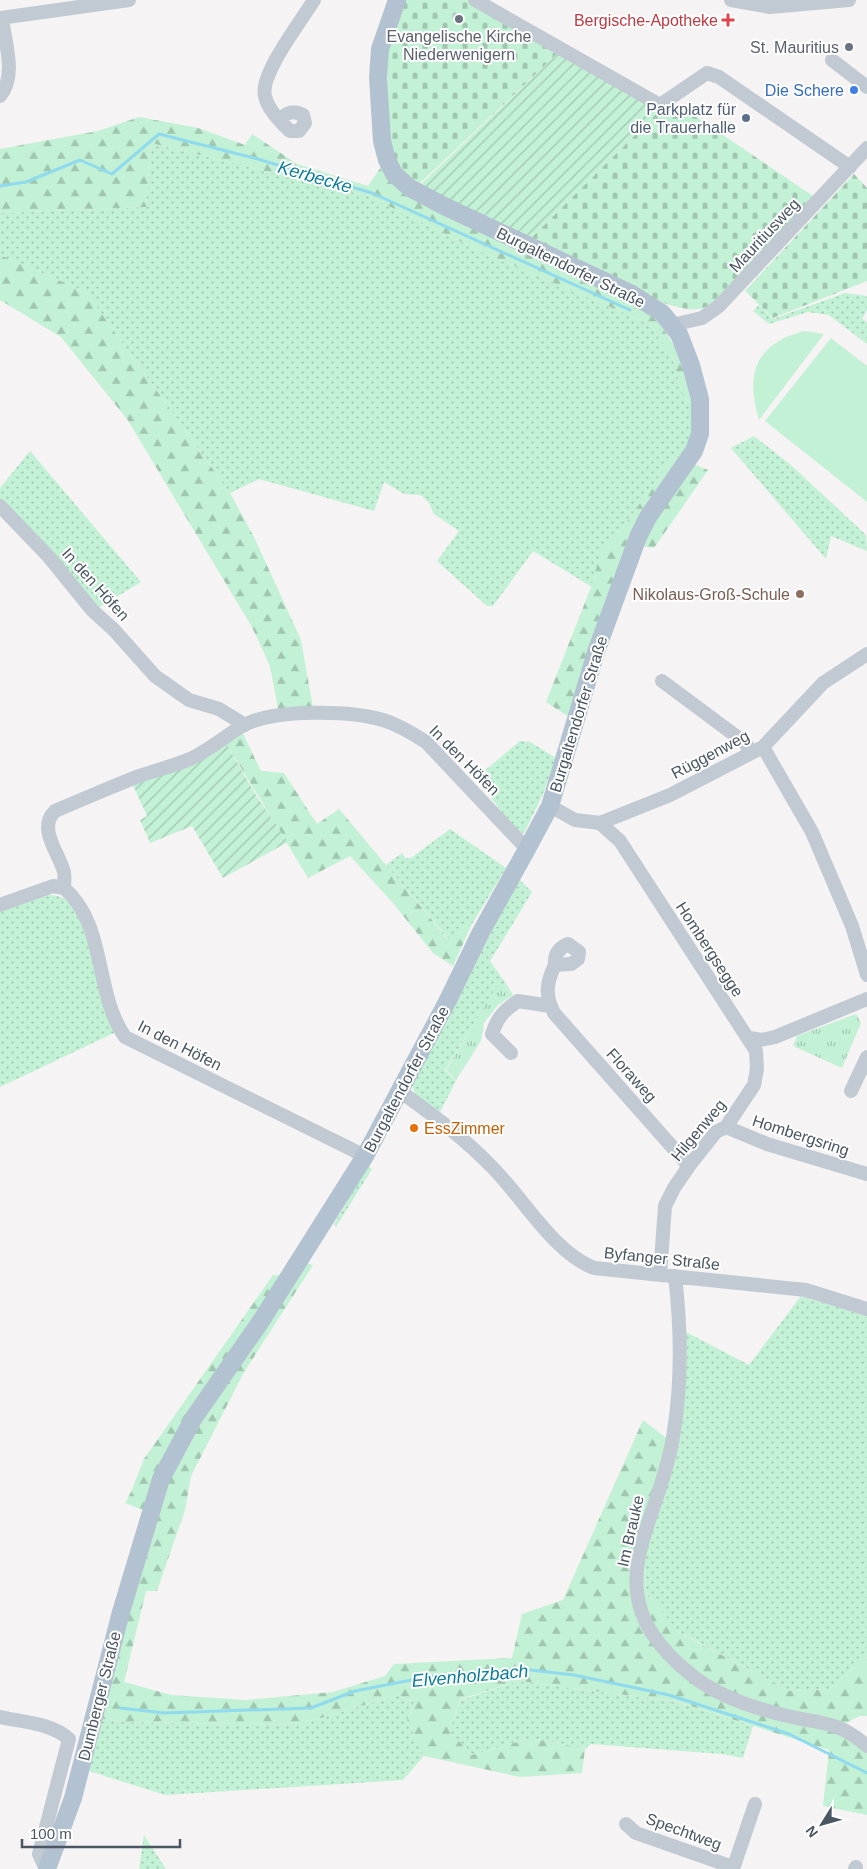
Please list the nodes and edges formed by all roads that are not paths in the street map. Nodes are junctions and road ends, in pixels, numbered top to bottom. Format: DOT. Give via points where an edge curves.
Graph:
graph roads {
  1 [pos="130,0"];
  2 [pos="314,0"];
  3 [pos="397,0"];
  4 [pos="475,0"];
  5 [pos="731,0"];
  6 [pos="849,0"];
  7 [pos="1,18"];
  8 [pos="832,60"];
  9 [pos="867,87"];
  10 [pos="0,96"];
  11 [pos="280,119"];
  12 [pos="867,148"];
  13 [pos="850,167"];
  14 [pos="672,325"];
  15 [pos="0,506"];
  16 [pos="867,654"];
  17 [pos="662,681"];
  18 [pos="245,725"];
  19 [pos="757,749"];
  20 [pos="550,806"];
  21 [pos="600,823"];
  22 [pos="527,849"];
  23 [pos="64,888"];
  24 [pos="0,905"];
  25 [pos="555,965"];
  26 [pos="867,975"];
  27 [pos="867,999"];
  28 [pos="550,1006"];
  29 [pos="750,1038"];
  30 [pos="512,1053"];
  31 [pos="867,1057"];
  32 [pos="851,1091"];
  33 [pos="401,1092"];
  34 [pos="726,1127"];
  35 [pos="365,1156"];
  36 [pos="689,1166"];
  37 [pos="867,1174"];
  38 [pos="660,1274"];
  39 [pos="676,1276"];
  40 [pos="867,1309"];
  41 [pos="149,1523"];
  42 [pos="0,1717"];
  43 [pos="867,1746"];
  44 [pos="755,1804"];
  45 [pos="626,1824"];
  46 [pos="733,1868"];
  47 [pos="47,1869"];
  1 -- 7 [label="street"];
  2 -- 11 [label="street" via="266,80 265,98"];
  3 -- 14 [label="main road, Burgaltendorfer Straße" via="380,49 378,78 382,142 394,174 410,188 444,206 644,301 662,313"];
  4 -- 13 [label="street" via="660,105 707,73 718,77"];
  5 -- 6 [label="street" via="770,7"];
  7 -- 10 [label="street" via="9,73 7,87"];
  8 -- 9 [label="street"];
  12 -- 13 [label="street, Mauritiusweg"];
  13 -- 14 [label="street, Mauritiusweg" via="720,306 702,318"];
  14 -- 20 [label="main road, Burgaltendorfer Straße" via="684,346 697,387 700,434 694,451 648,517 635,545 597,649"];
  15 -- 18 [label="street, In den Höfen" via="50,557 92,610 155,676 189,700 219,708"];
  16 -- 19 [label="street, Rüggenweg" via="824,683"];
  17 -- 19 [label="street"];
  18 -- 22 [label="street, In den Höfen" via="276,716 319,712 356,715 405,728 426,742"];
  18 -- 23 [label="street, In den Höfen" via="188,760 55,811 47,825 64,873"];
  19 -- 21 [label="street, Rüggenweg" via="683,789"];
  19 -- 26 [label="street" via="812,832 852,926"];
  20 -- 21 [label="street" via="575,820"];
  20 -- 22 [label="main road, Burgaltendorfer Straße"];
  21 -- 29 [label="street, Hombergsegge" via="620,841"];
  22 -- 33 [label="main road, Burgaltendorfer Straße" via="481,932"];
  23 -- 24 [label="street" via="53,886"];
  23 -- 35 [label="street, In den Höfen" via="79,904 90,930 113,1015 124,1037"];
  25 -- 28 [label="street" via="548,978"];
  27 -- 29 [label="street" via="775,1036 761,1040"];
  28 -- 30 [label="street" via="518,1001 504,1010 492,1034"];
  28 -- 36 [label="street, Floraweg"];
  29 -- 34 [label="street, Hilgenweg" via="756,1051 757,1076"];
  31 -- 32 [label="street"];
  33 -- 35 [label="main road, Burgaltendorfer Straße"];
  33 -- 38 [label="street, Byfanger Straße" via="438,1118 491,1165 565,1252 594,1268"];
  34 -- 36 [label="street, Hilgenweg" via="716,1132"];
  34 -- 37 [label="street, Hombergsring" via="767,1144"];
  35 -- 41 [label="main road, Burgaltendorfer Straße" via="261,1321 193,1419 162,1479"];
  36 -- 38 [label="street, Hilgenweg" via="665,1206"];
  38 -- 39 [label="street, Byfanger Straße"];
  39 -- 40 [label="street, Byfanger Straße" via="806,1290"];
  39 -- 43 [label="street, Im Brauke" via="680,1334 677,1401 671,1447 638,1564 636,1583 642,1617 661,1646 696,1678 734,1699 788,1716 838,1726"];
  41 -- 47 [label="main road, Dumberger Straße" via="118,1622 73,1798"];
  42 -- 47 [label="street, Dumberger Straße" via="54,1729 69,1739 39,1854"];
  44 -- 46 [label="street, Spechtweg"];
  45 -- 46 [label="street, Spechtweg" via="636,1834"];
}
